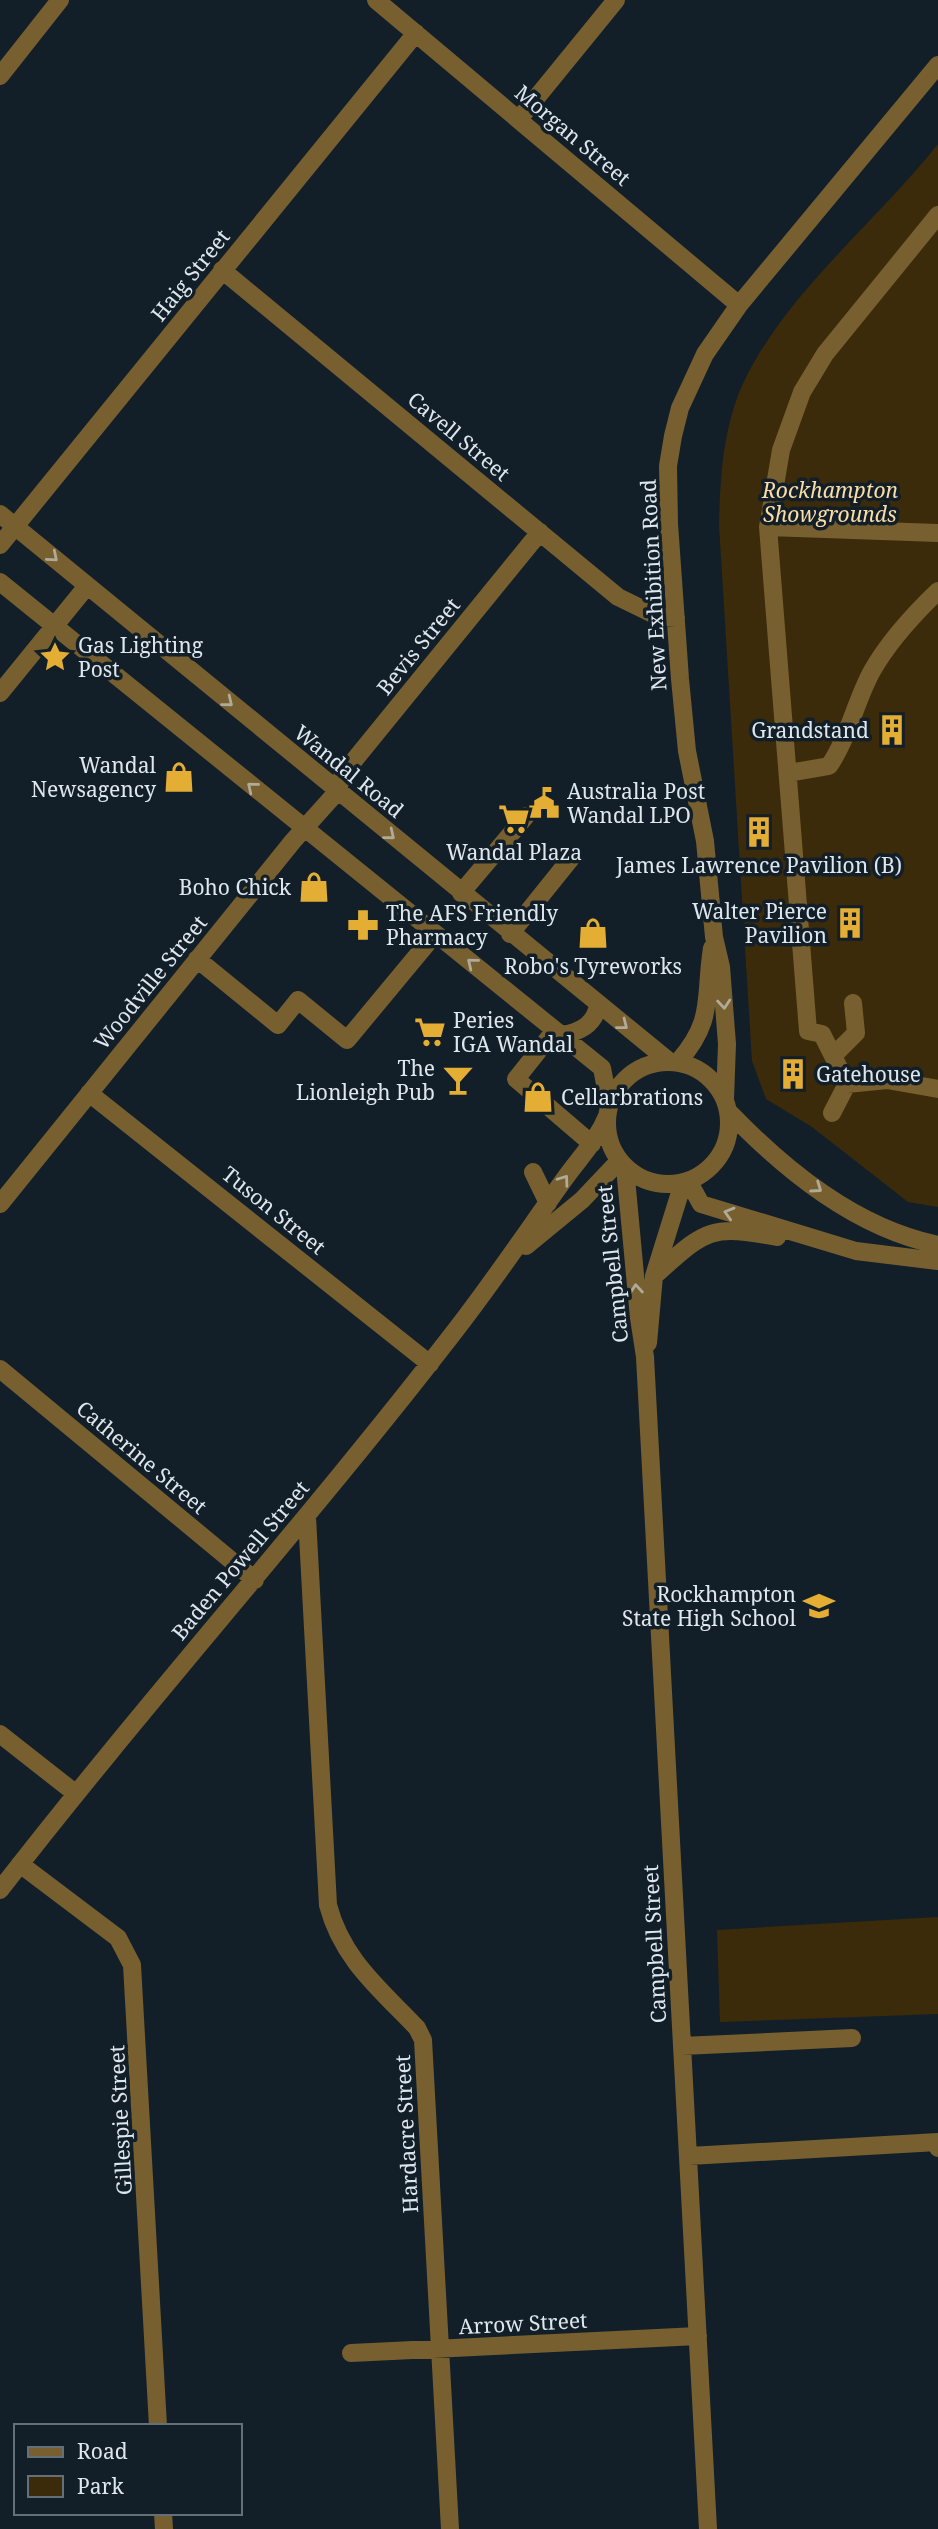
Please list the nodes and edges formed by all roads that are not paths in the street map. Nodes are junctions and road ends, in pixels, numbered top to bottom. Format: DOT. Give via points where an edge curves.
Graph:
graph roads {
  1 [pos="60,0"];
  2 [pos="376,0"];
  3 [pos="616,0"];
  4 [pos="416,33"];
  5 [pos="938,65"];
  6 [pos="0,76"];
  7 [pos="519,119"];
  8 [pos="938,215"];
  9 [pos="222,270"];
  10 [pos="739,305"];
  11 [pos="0,514"];
  12 [pos="16,527"];
  13 [pos="768,527"];
  14 [pos="540,532"];
  15 [pos="938,533"];
  16 [pos="0,545"];
  17 [pos="0,582"];
  18 [pos="87,586"];
  19 [pos="938,591"];
  20 [pos="676,618"];
  21 [pos="54,626"];
  22 [pos="0,693"];
  23 [pos="789,773"];
  24 [pos="337,792"];
  25 [pos="526,816"];
  26 [pos="305,830"];
  27 [pos="572,857"];
  28 [pos="461,893"];
  29 [pos="510,933"];
  30 [pos="435,934"];
  31 [pos="714,937"];
  32 [pos="197,959"];
  33 [pos="853,1003"];
  34 [pos="598,1006"];
  35 [pos="559,1032"];
  36 [pos="833,1056"];
  37 [pos="674,1062"];
  38 [pos="847,1084"];
  39 [pos="938,1089"];
  40 [pos="89,1093"];
  41 [pos="727,1106"];
  42 [pos="608,1110"];
  43 [pos="832,1113"];
  44 [pos="592,1144"];
  45 [pos="622,1164"];
  46 [pos="533,1172"];
  47 [pos="686,1183"];
  48 [pos="0,1203"];
  49 [pos="548,1203"];
  50 [pos="938,1245"];
  51 [pos="856,1251"];
  52 [pos="512,1257"];
  53 [pos="938,1261"];
  54 [pos="654,1276"];
  55 [pos="645,1357"];
  56 [pos="430,1364"];
  57 [pos="0,1369"];
  58 [pos="307,1517"];
  59 [pos="255,1580"];
  60 [pos="0,1734"];
  61 [pos="75,1793"];
  62 [pos="20,1864"];
  63 [pos="0,1890"];
  64 [pos="852,2038"];
  65 [pos="682,2046"];
  66 [pos="938,2148"];
  67 [pos="689,2157"];
  68 [pos="698,2336"];
  69 [pos="440,2351"];
  70 [pos="351,2353"];
  71 [pos="158,2424"];
  72 [pos="450,2529"];
  73 [pos="708,2529"];
  1 -- 6 [label="street"];
  2 -- 4 [label="street, Morgan Street"];
  3 -- 7 [label="street"];
  4 -- 7 [label="street, Morgan Street"];
  4 -- 9 [label="street, Haig Street"];
  5 -- 10 [label="street, New Exhibition Road"];
  7 -- 10 [label="street, Morgan Street"];
  8 -- 13 [label="street" via="825,354 802,392 781,450"];
  9 -- 12 [label="street, Haig Street"];
  9 -- 14 [label="street, Cavell Street"];
  10 -- 20 [label="street, New Exhibition Road" via="705,354 680,408 673,436 668,466"];
  11 -- 12 [label="street, Wandal Road"];
  12 -- 16 [label="street, Haig Street"];
  12 -- 18 [label="street, Wandal Road, one-way"];
  13 -- 15 [label="street"];
  13 -- 23 [label="street"];
  14 -- 20 [label="street, Cavell Street" via="618,597 659,617"];
  14 -- 24 [label="street, Bevis Street" via="343,774"];
  17 -- 21 [label="street"];
  18 -- 21 [label="street"];
  18 -- 24 [label="street, Wandal Road, one-way"];
  19 -- 23 [label="street" via="902,627 872,672 842,747 829,766"];
  20 -- 31 [label="street, New Exhibition Road" via="687,751 705,841"];
  21 -- 22 [label="street"];
  26 -- 21 [label="street, one-way"];
  23 -- 36 [label="street" via="789,824 808,1031 822,1034"];
  24 -- 26 [label="street, Woodville Street"];
  24 -- 28 [label="street, Wandal Road, one-way"];
  25 -- 28 [label="street"];
  26 -- 30 [label="street"];
  26 -- 32 [label="street, Woodville Street"];
  27 -- 29 [label="street"];
  28 -- 29 [label="street, Wandal Road"];
  29 -- 34 [label="street, Wandal Road"];
  30 -- 32 [label="street" via="346,1040 298,1000 278,1025"];
  35 -- 30 [label="street, one-way"];
  31 -- 37 [label="street, New Exhibition Road" via="707,1016 696,1042"];
  31 -- 41 [label="street, New Exhibition Road, one-way" via="727,1044"];
  32 -- 40 [label="street, Woodville Street"];
  33 -- 36 [label="street" via="856,1033"];
  34 -- 35 [label="street" via="583,1029"];
  34 -- 37 [label="street, Wandal Road, one-way"];
  35 -- 42 [label="street" via="602,1068"];
  35 -- 44 [label="street" via="516,1079"];
  36 -- 38 [label="street"];
  37 -- 41 [label="street" via="706,1076"];
  37 -- 42 [label="street" via="639,1069 626,1078"];
  38 -- 39 [label="street" via="887,1080"];
  38 -- 43 [label="street"];
  40 -- 48 [label="street, Woodville Street"];
  40 -- 56 [label="street, Tuson Street"];
  41 -- 47 [label="street" via="730,1129 721,1154 704,1174"];
  41 -- 50 [label="street, one-way" via="767,1151 822,1192 869,1221"];
  42 -- 44 [label="street, Baden Powell Street"];
  42 -- 45 [label="street" via="611,1147"];
  49 -- 44 [label="street, Baden Powell Street, one-way"];
  45 -- 47 [label="street" via="642,1179 662,1185"];
  45 -- 52 [label="street, Baden Powell Street"];
  55 -- 45 [label="street, Campbell Street, one-way"];
  46 -- 49 [label="street"];
  51 -- 47 [label="street, one-way" via="701,1204"];
  47 -- 54 [label="street, Campbell Street"];
  49 -- 52 [label="street, Baden Powell Street"];
  51 -- 53 [label="street"];
  51 -- 54 [label="street" via="734,1229 711,1232"];
  52 -- 56 [label="street, Baden Powell Street"];
  54 -- 55 [label="street, Campbell Street"];
  55 -- 65 [label="street, Campbell Street"];
  56 -- 58 [label="street, Baden Powell Street"];
  57 -- 59 [label="street, Catherine Street"];
  58 -- 59 [label="street, Baden Powell Street"];
  58 -- 69 [label="street, Hardacre Street" via="328,1905 335,1930 360,1970 423,2039"];
  59 -- 61 [label="street, Baden Powell Street"];
  60 -- 61 [label="street"];
  61 -- 62 [label="street, Baden Powell Street"];
  62 -- 63 [label="street, Baden Powell Street"];
  62 -- 71 [label="street, Gillespie Street" via="118,1938 132,1965"];
  64 -- 65 [label="street"];
  65 -- 67 [label="street, Campbell Street"];
  66 -- 67 [label="street" via="937,2142"];
  67 -- 68 [label="street, Campbell Street"];
  68 -- 69 [label="street, Arrow Street"];
  68 -- 73 [label="street, Campbell Street"];
  69 -- 70 [label="street, Arrow Street"];
  69 -- 72 [label="street, Hardacre Street"];
}
